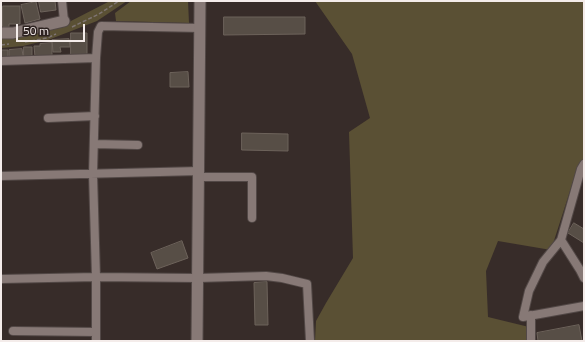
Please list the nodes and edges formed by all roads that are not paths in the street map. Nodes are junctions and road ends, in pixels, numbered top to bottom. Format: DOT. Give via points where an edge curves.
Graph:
graph roads {
  1 [pos="62,1"];
  2 [pos="200,1"];
  3 [pos="64,21"];
  4 [pos="201,28"];
  5 [pos="1,34"];
  6 [pos="96,58"];
  7 [pos="1,61"];
  8 [pos="94,116"];
  9 [pos="48,118"];
  10 [pos="94,144"];
  11 [pos="138,145"];
  12 [pos="584,164"];
  13 [pos="93,174"];
  14 [pos="199,174"];
  15 [pos="1,176"];
  16 [pos="252,218"];
  17 [pos="561,240"];
  18 [pos="96,277"];
  19 [pos="198,278"];
  20 [pos="584,278"];
  21 [pos="1,279"];
  22 [pos="584,306"];
  23 [pos="531,315"];
  24 [pos="13,331"];
  25 [pos="96,332"];
  26 [pos="96,341"];
  27 [pos="197,341"];
  28 [pos="310,341"];
  29 [pos="531,341"];
  1 -- 3 [label="street"];
  2 -- 4 [label="street"];
  3 -- 5 [label="street"];
  4 -- 6 [label="street" via="101,26 98,32"];
  4 -- 14 [label="street"];
  6 -- 7 [label="street"];
  6 -- 8 [label="street"];
  8 -- 9 [label="street"];
  8 -- 10 [label="street"];
  10 -- 11 [label="street"];
  10 -- 13 [label="street"];
  12 -- 17 [label="street"];
  13 -- 14 [label="street"];
  13 -- 15 [label="street"];
  13 -- 18 [label="street"];
  14 -- 16 [label="street" via="252,177"];
  14 -- 19 [label="street"];
  17 -- 20 [label="street"];
  17 -- 23 [label="street" via="543,262 529,292 523,317"];
  18 -- 19 [label="street"];
  18 -- 21 [label="street"];
  18 -- 25 [label="street"];
  19 -- 27 [label="street"];
  19 -- 28 [label="street" via="266,276 307,284"];
  22 -- 23 [label="street"];
  23 -- 29 [label="street"];
  24 -- 25 [label="street"];
  25 -- 26 [label="street"];
}
